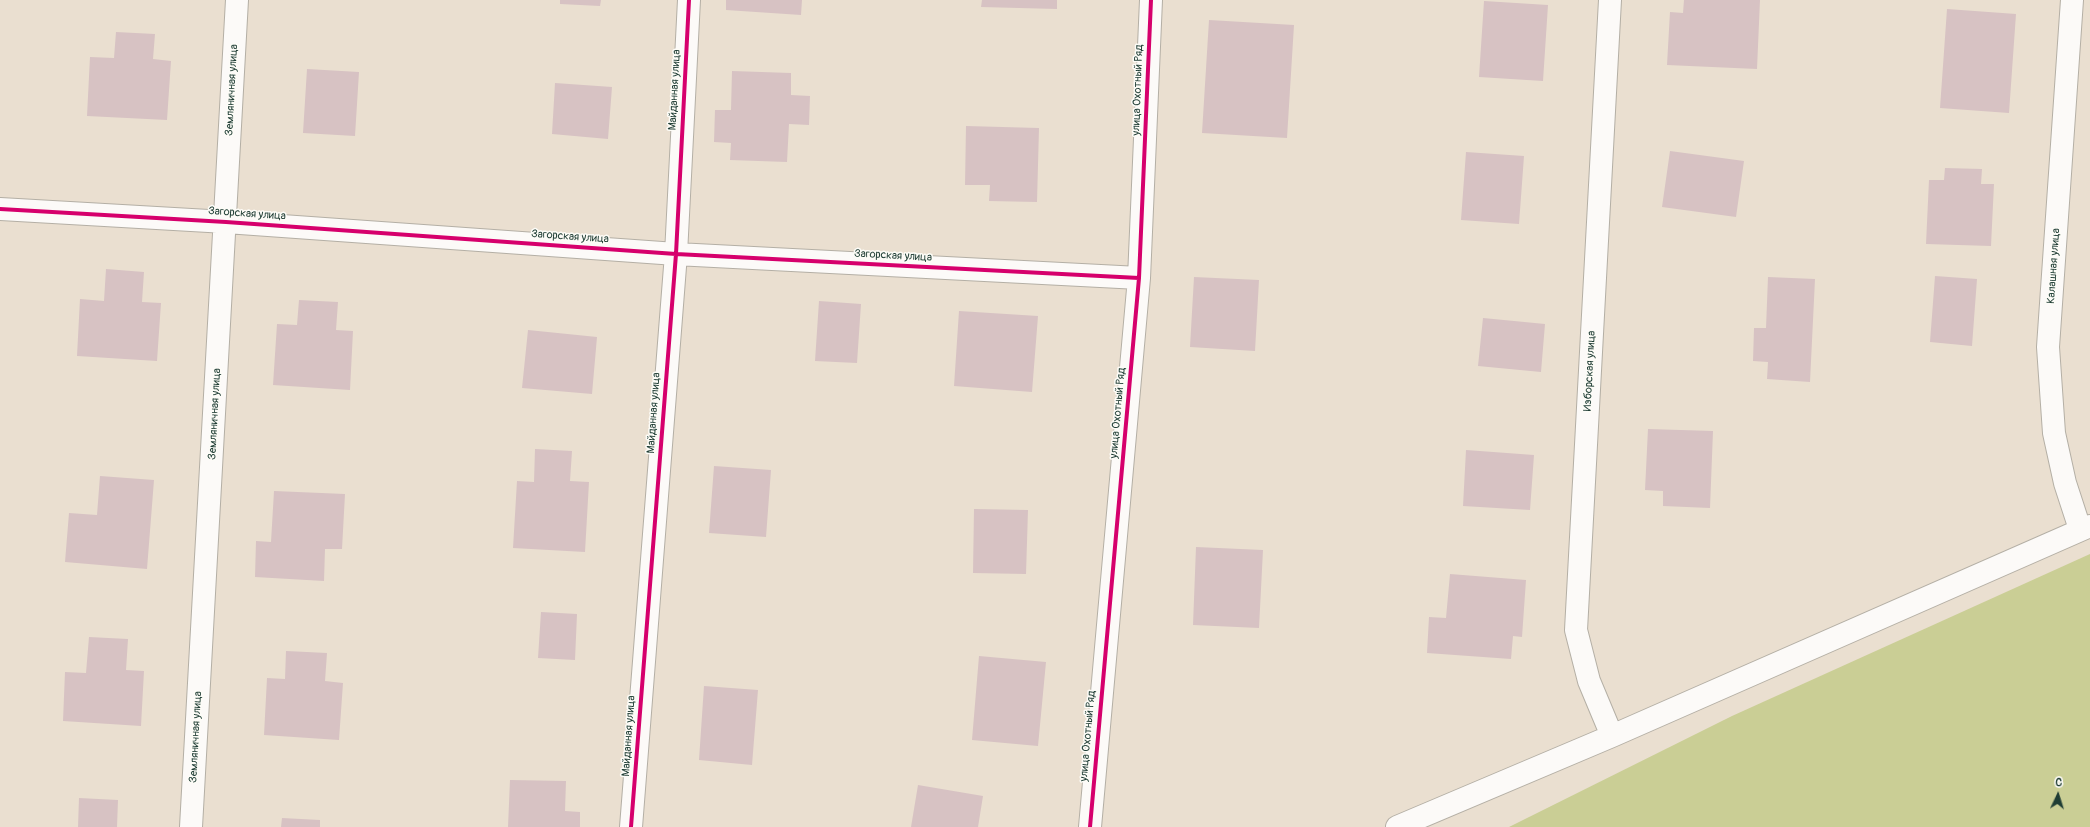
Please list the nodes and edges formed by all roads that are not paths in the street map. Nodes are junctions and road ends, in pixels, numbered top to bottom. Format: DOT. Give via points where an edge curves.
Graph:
graph roads {
  1 [pos="237,0"];
  2 [pos="689,0"];
  3 [pos="1151,0"];
  4 [pos="1610,0"];
  5 [pos="2072,0"];
  6 [pos="0,209"];
  7 [pos="226,222"];
  8 [pos="676,254"];
  9 [pos="1139,278"];
  10 [pos="2085,528"];
  11 [pos="1612,736"];
  12 [pos="191,827"];
  13 [pos="631,827"];
  14 [pos="1090,827"];
  15 [pos="1397,827"];
  1 -- 7 [label="street, Земляничная улица"];
  2 -- 8 [label="street, Майданная улица"];
  3 -- 9 [label="street, улица Охотный Ряд"];
  4 -- 11 [label="street, Изборская улица" via="1576,630 1589,681"];
  5 -- 10 [label="street, Калашная улица" via="2048,347 2054,433 2065,483"];
  6 -- 7 [label="street, Загорская улица"];
  7 -- 8 [label="street, Загорская улица"];
  7 -- 12 [label="street, Земляничная улица"];
  8 -- 9 [label="street, Загорская улица"];
  8 -- 13 [label="street, Майданная улица"];
  9 -- 14 [label="street, улица Охотный Ряд"];
  10 -- 11 [label="street"];
  11 -- 15 [label="street"];
}
